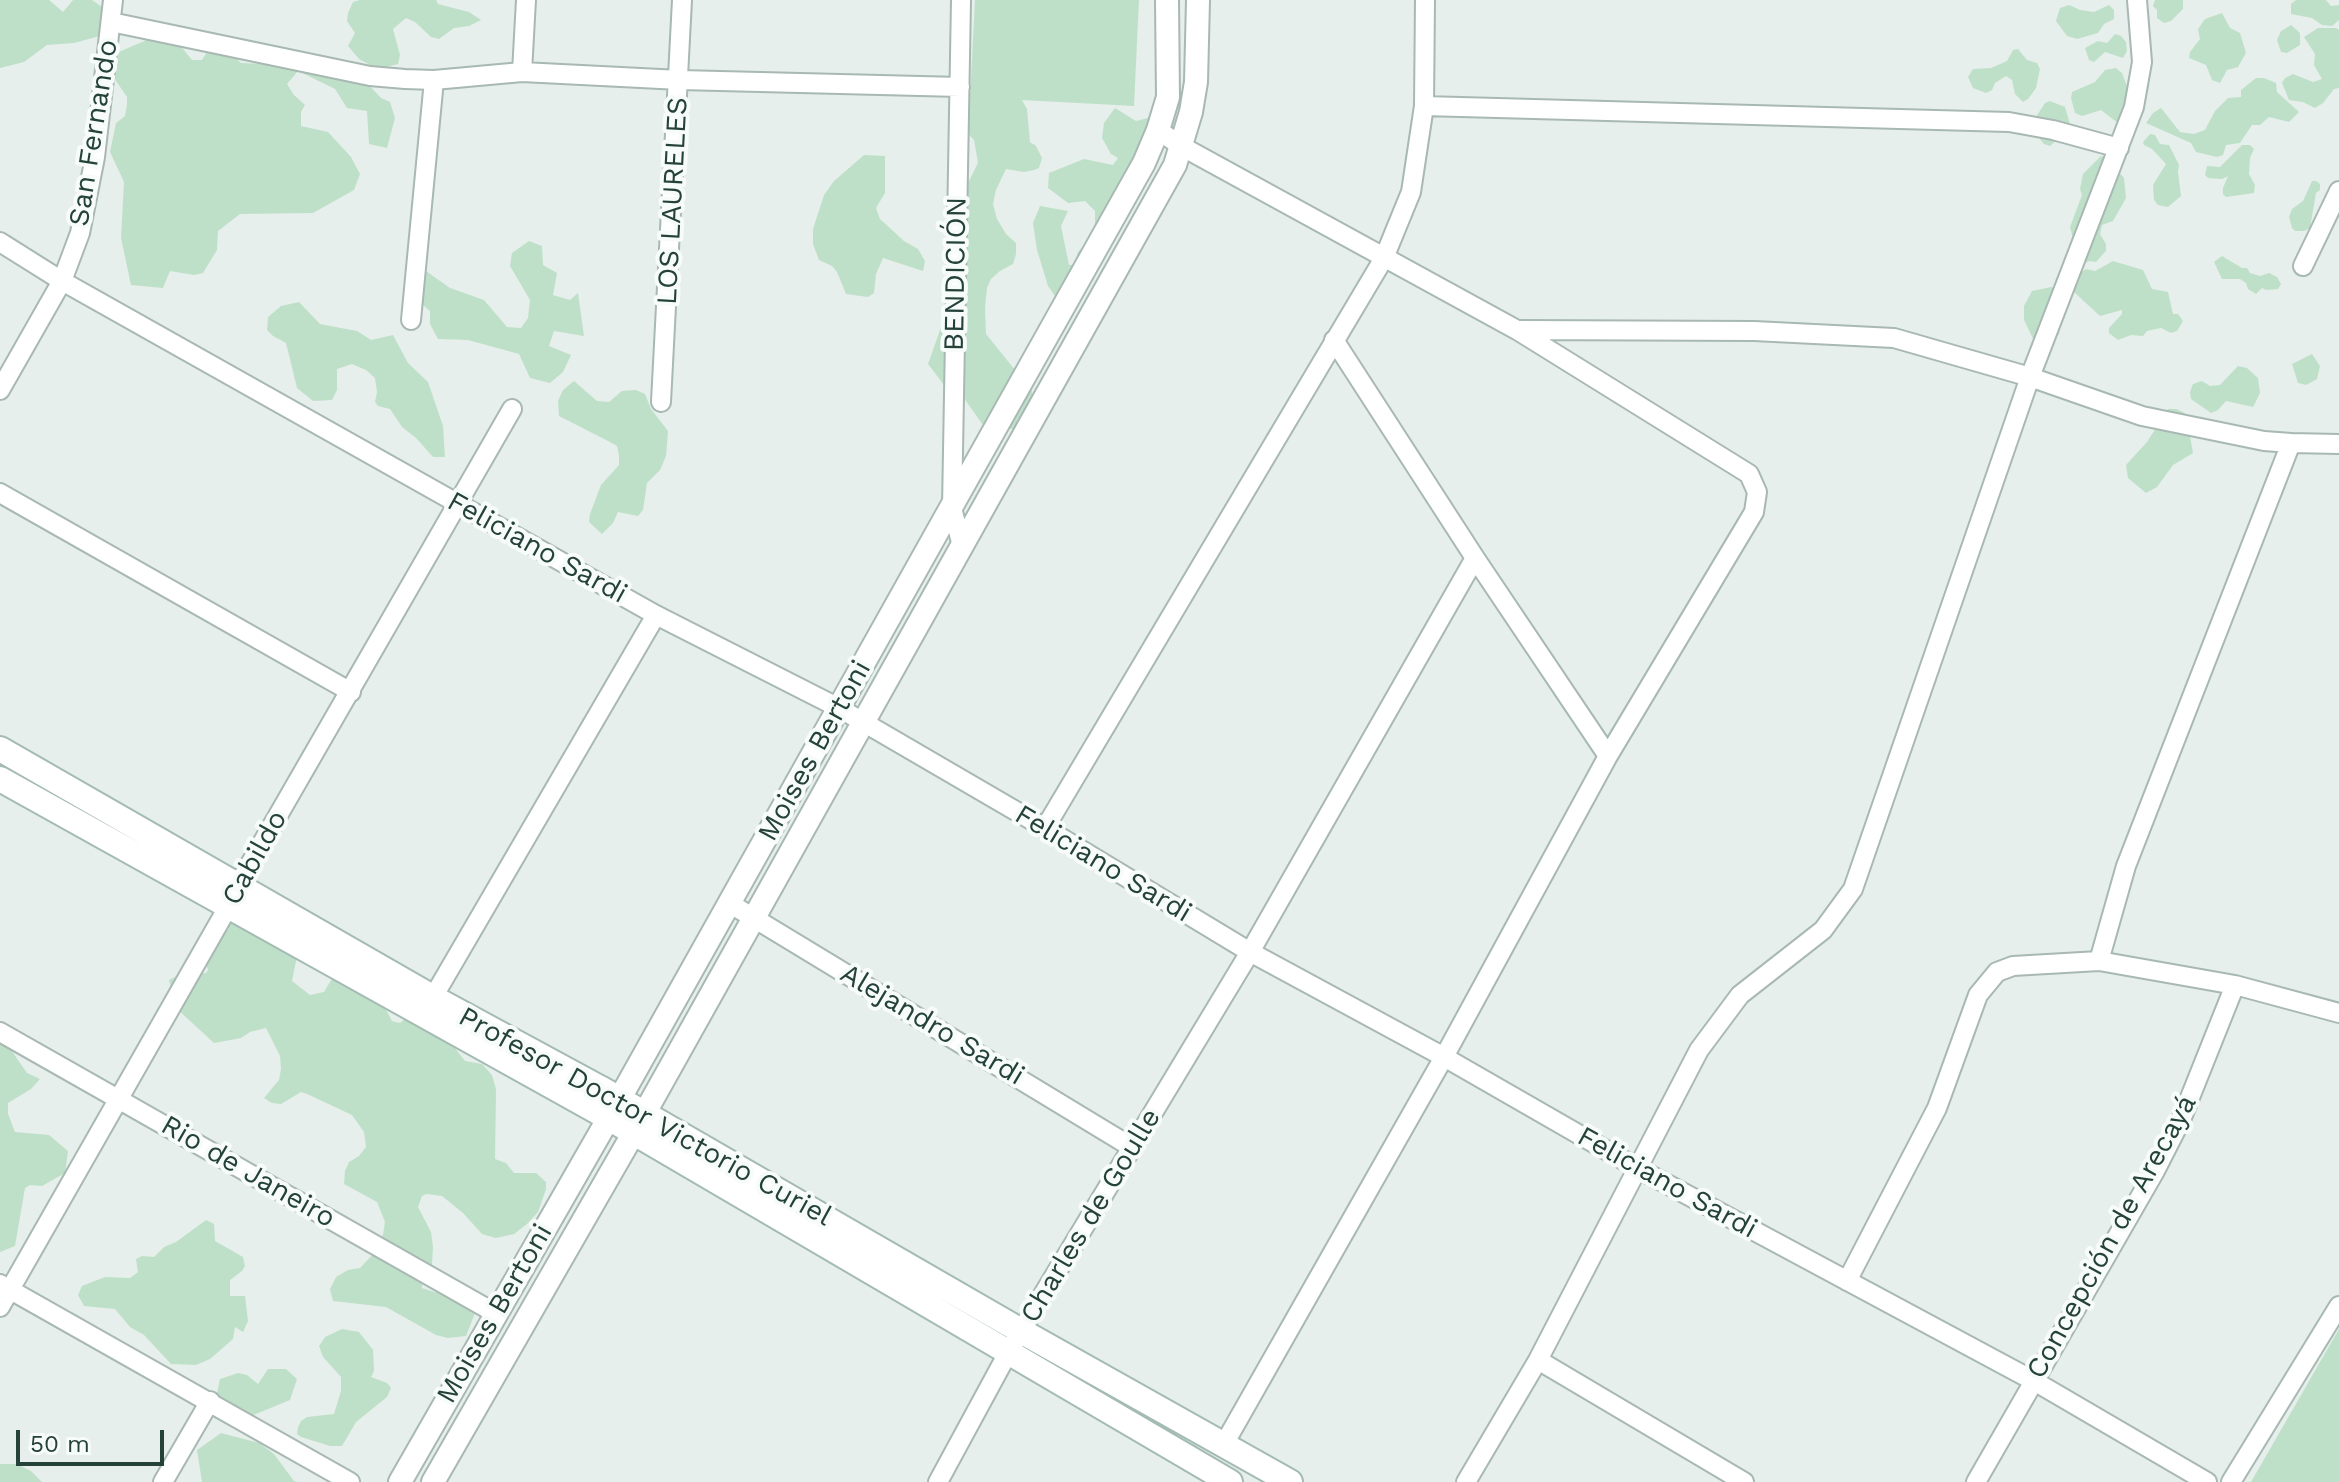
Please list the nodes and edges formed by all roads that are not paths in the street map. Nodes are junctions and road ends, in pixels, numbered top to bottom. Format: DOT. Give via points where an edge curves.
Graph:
graph roads {
  1 [pos="113,0"];
  2 [pos="526,0"];
  3 [pos="682,0"];
  4 [pos="961,0"];
  5 [pos="1167,0"];
  6 [pos="1198,0"];
  7 [pos="1425,0"];
  8 [pos="2137,0"];
  9 [pos="111,22"];
  10 [pos="522,72"];
  11 [pos="434,80"];
  12 [pos="680,80"];
  13 [pos="960,87"];
  14 [pos="1424,106"];
  15 [pos="1158,130"];
  16 [pos="1181,146"];
  17 [pos="2119,148"];
  18 [pos="2339,191"];
  19 [pos="0,242"];
  20 [pos="1384,258"];
  21 [pos="2303,266"];
  22 [pos="62,281"];
  23 [pos="411,320"];
  24 [pos="1517,330"];
  25 [pos="1334,340"];
  26 [pos="2030,377"];
  27 [pos="0,390"];
  28 [pos="661,402"];
  29 [pos="512,409"];
  30 [pos="2291,443"];
  31 [pos="2339,444"];
  32 [pos="0,493"];
  33 [pos="458,504"];
  34 [pos="952,508"];
  35 [pos="962,546"];
  36 [pos="1475,558"];
  37 [pos="656,615"];
  38 [pos="351,692"];
  39 [pos="839,708"];
  40 [pos="863,724"];
  41 [pos="0,749"];
  42 [pos="1608,756"];
  43 [pos="0,779"];
  44 [pos="1045,828"];
  45 [pos="238,885"];
  46 [pos="729,903"];
  47 [pos="228,907"];
  48 [pos="755,917"];
  49 [pos="1250,952"];
  50 [pos="2099,961"];
  51 [pos="2235,985"];
  52 [pos="428,1006"];
  53 [pos="2339,1013"];
  54 [pos="0,1032"];
  55 [pos="1444,1057"];
  56 [pos="119,1098"];
  57 [pos="613,1109"];
  58 [pos="638,1124"];
  59 [pos="1133,1148"];
  60 [pos="1639,1169"];
  61 [pos="1847,1281"];
  62 [pos="5,1286"];
  63 [pos="2339,1306"];
  64 [pos="0,1307"];
  65 [pos="495,1313"];
  66 [pos="1015,1341"];
  67 [pos="1538,1360"];
  68 [pos="2034,1381"];
  69 [pos="210,1401"];
  70 [pos="1223,1446"];
  71 [pos="163,1482"];
  72 [pos="350,1482"];
  73 [pos="400,1482"];
  74 [pos="433,1482"];
  75 [pos="938,1482"];
  76 [pos="1230,1482"];
  77 [pos="1290,1482"];
  78 [pos="1466,1482"];
  79 [pos="1744,1482"];
  80 [pos="1976,1482"];
  81 [pos="2207,1482"];
  82 [pos="2231,1482"];
  1 -- 9 [label="street, San Fernando"];
  2 -- 10 [label="street"];
  3 -- 12 [label="street, LOS LAURELES"];
  4 -- 13 [label="street, BENDICIÓN"];
  5 -- 15 [label="street, Moises Bertoni" via="1168,97"];
  6 -- 16 [label="street, Moises Bertoni" via="1196,82"];
  7 -- 14 [label="street"];
  8 -- 17 [label="street" via="2142,62"];
  9 -- 11 [label="street" via="370,76"];
  9 -- 22 [label="street, San Fernando" via="89,195"];
  10 -- 11 [label="street"];
  10 -- 12 [label="street"];
  11 -- 23 [label="street"];
  12 -- 13 [label="street"];
  12 -- 28 [label="street, LOS LAURELES"];
  13 -- 34 [label="street, BENDICIÓN"];
  14 -- 17 [label="street" via="2009,122"];
  14 -- 20 [label="street" via="1411,192"];
  15 -- 16 [label="street"];
  15 -- 34 [label="street, Moises Bertoni"];
  16 -- 20 [label="street"];
  16 -- 35 [label="street, Moises Bertoni"];
  17 -- 26 [label="street"];
  18 -- 21 [label="street"];
  19 -- 22 [label="street, Feliciano Sardi"];
  20 -- 24 [label="street"];
  20 -- 25 [label="street"];
  22 -- 27 [label="street, San Fernando"];
  22 -- 33 [label="street, Feliciano Sardi"];
  24 -- 26 [label="street" via="1754,331 1894,338"];
  24 -- 42 [label="street" via="1749,474 1757,492 1754,512"];
  25 -- 36 [label="street"];
  25 -- 44 [label="street"];
  26 -- 30 [label="street" via="2142,416"];
  26 -- 60 [label="street" via="1853,889 1823,930 1740,995 1699,1050"];
  29 -- 33 [label="street, Cabildo"];
  30 -- 31 [label="street"];
  30 -- 50 [label="street" via="2126,866"];
  32 -- 38 [label="street"];
  33 -- 37 [label="street, Feliciano Sardi"];
  33 -- 38 [label="street, Cabildo"];
  34 -- 35 [label="street, BENDICIÓN"];
  34 -- 39 [label="street, Moises Bertoni"];
  35 -- 40 [label="street, Moises Bertoni"];
  36 -- 42 [label="street"];
  36 -- 49 [label="street, Charles de Goulle"];
  37 -- 39 [label="street, Feliciano Sardi"];
  37 -- 52 [label="street"];
  38 -- 45 [label="street, Cabildo"];
  39 -- 40 [label="street, Feliciano Sardi"];
  39 -- 46 [label="street, Moises Bertoni"];
  40 -- 44 [label="street, Feliciano Sardi"];
  40 -- 48 [label="street, Moises Bertoni"];
  41 -- 45 [label="main road, Profesor Doctor Victorio Curiel"];
  42 -- 55 [label="street"];
  43 -- 47 [label="main road, Profesor Doctor Victorio Curiel"];
  44 -- 49 [label="street, Feliciano Sardi"];
  45 -- 47 [label="street, Cabildo"];
  45 -- 52 [label="main road, Profesor Doctor Victorio Curiel"];
  46 -- 48 [label="street, Alejandro Sardi"];
  46 -- 57 [label="street, Moises Bertoni"];
  47 -- 52 [label="main road, Profesor Doctor Victorio Curiel"];
  47 -- 56 [label="street, Cabildo"];
  48 -- 58 [label="street, Moises Bertoni"];
  48 -- 59 [label="street, Alejandro Sardi"];
  49 -- 55 [label="street, Feliciano Sardi"];
  49 -- 59 [label="street, Charles de Goulle"];
  50 -- 51 [label="street"];
  50 -- 61 [label="street" via="2013,966 1997,972 1978,995 1937,1108"];
  51 -- 53 [label="street"];
  51 -- 68 [label="street, Concepción de Arecayá" via="2181,1120"];
  52 -- 57 [label="main road, Profesor Doctor Victorio Curiel"];
  54 -- 56 [label="street, Rio de Janeiro"];
  55 -- 60 [label="street, Feliciano Sardi"];
  55 -- 70 [label="street"];
  56 -- 62 [label="street, Cabildo"];
  56 -- 65 [label="street, Rio de Janeiro"];
  57 -- 58 [label="main road, Profesor Doctor Victorio Curiel"];
  57 -- 65 [label="street, Moises Bertoni"];
  58 -- 66 [label="main road, Profesor Doctor Victorio Curiel"];
  58 -- 74 [label="street, Moises Bertoni"];
  59 -- 66 [label="street, Charles de Goulle"];
  60 -- 61 [label="street, Feliciano Sardi"];
  60 -- 67 [label="street"];
  61 -- 68 [label="street, Feliciano Sardi"];
  62 -- 64 [label="street, Cabildo"];
  62 -- 69 [label="street"];
  63 -- 82 [label="street"];
  65 -- 73 [label="street, Moises Bertoni"];
  66 -- 70 [label="main road, Profesor Doctor Victorio Curiel"];
  66 -- 75 [label="street, Charles de Goulle"];
  66 -- 76 [label="main road, Profesor Doctor Victorio Curiel"];
  67 -- 78 [label="street"];
  67 -- 79 [label="street"];
  68 -- 80 [label="street, Concepción de Arecayá"];
  68 -- 81 [label="street, Feliciano Sardi"];
  69 -- 71 [label="street"];
  69 -- 72 [label="street"];
  70 -- 77 [label="main road, Profesor Doctor Victorio Curiel"];
}
